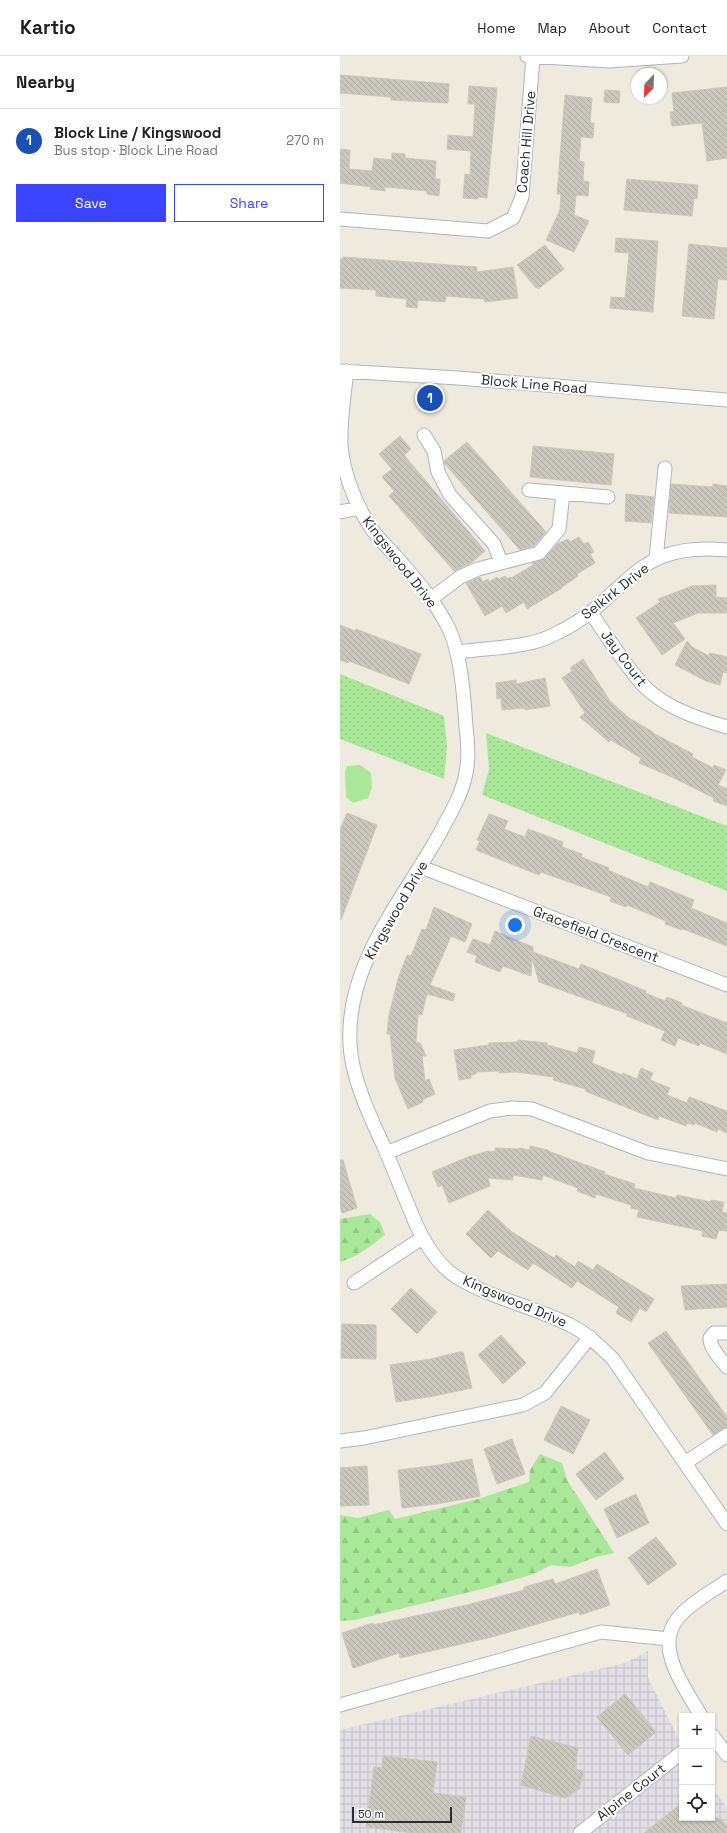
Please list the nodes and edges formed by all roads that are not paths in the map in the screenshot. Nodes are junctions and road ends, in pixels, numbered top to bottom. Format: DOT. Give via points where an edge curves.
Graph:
graph roads {
  1 [pos="527,56"];
  2 [pos="533,56"];
  3 [pos="682,56"];
  4 [pos="340,219"];
  5 [pos="343,371"];
  6 [pos="727,400"];
  7 [pos="424,435"];
  8 [pos="666,468"];
  9 [pos="529,490"];
  10 [pos="563,493"];
  11 [pos="608,497"];
  12 [pos="360,508"];
  13 [pos="340,512"];
  14 [pos="727,550"];
  15 [pos="656,559"];
  16 [pos="501,562"];
  17 [pos="431,599"];
  18 [pos="591,612"];
  19 [pos="458,652"];
  20 [pos="727,727"];
  21 [pos="421,867"];
  22 [pos="727,985"];
  23 [pos="345,1024"];
  24 [pos="386,1153"];
  25 [pos="727,1169"];
  26 [pos="422,1238"];
  27 [pos="354,1283"];
  28 [pos="727,1333"];
  29 [pos="590,1337"];
  30 [pos="727,1367"];
  31 [pos="727,1434"];
  32 [pos="340,1441"];
  33 [pos="685,1463"];
  34 [pos="727,1524"];
  35 [pos="727,1581"];
  36 [pos="668,1640"];
  37 [pos="340,1705"];
  38 [pos="699,1713"];
  39 [pos="715,1739"];
  40 [pos="679,1754"];
  41 [pos="727,1756"];
  42 [pos="580,1833"];
  1 -- 2 [label="street"];
  2 -- 3 [label="street" via="609,61"];
  2 -- 4 [label="street, Coach Hill Drive" via="522,198 513,218 488,231"];
  5 -- 6 [label="street, Block Line Road"];
  5 -- 12 [label="street, Kingswood Drive" via="341,448 347,474"];
  7 -- 16 [label="street" via="434,451 438,472 450,495 494,544"];
  8 -- 15 [label="street"];
  9 -- 10 [label="street"];
  10 -- 11 [label="street"];
  10 -- 16 [label="street" via="559,529 539,553"];
  12 -- 13 [label="street"];
  12 -- 17 [label="street, Kingswood Drive" via="372,529"];
  14 -- 15 [label="street, Selkirk Drive" via="691,550"];
  15 -- 18 [label="street, Selkirk Drive"];
  16 -- 17 [label="street" via="460,577"];
  17 -- 19 [label="street, Kingswood Drive" via="449,628"];
  18 -- 19 [label="street, Selkirk Drive" via="552,636 524,644"];
  18 -- 20 [label="street, Jay Court" via="646,688 682,711"];
  19 -- 21 [label="street, Kingswood Drive" via="466,727 466,774 452,810"];
  21 -- 22 [label="street, Gracefield Crescent"];
  21 -- 23 [label="street, Kingswood Drive" via="370,950"];
  23 -- 24 [label="street, Kingswood Drive" via="360,1088"];
  24 -- 25 [label="street" via="490,1111 512,1108 532,1109 648,1154"];
  24 -- 26 [label="street, Kingswood Drive"];
  26 -- 27 [label="street"];
  26 -- 29 [label="street, Kingswood Drive" via="435,1258 454,1275 570,1324"];
  28 -- 30 [label="street" via="714,1333 710,1342"];
  29 -- 32 [label="street" via="545,1393 523,1405"];
  29 -- 33 [label="street, Kingswood Drive" via="613,1359"];
  31 -- 33 [label="street"];
  33 -- 34 [label="street, Kingswood Drive"];
  35 -- 36 [label="street" via="678,1617"];
  36 -- 37 [label="street" via="601,1632"];
  36 -- 38 [label="street" via="669,1654"];
  39 -- 41 [label="street"];
  40 -- 42 [label="street, Alpine Court"];
}
